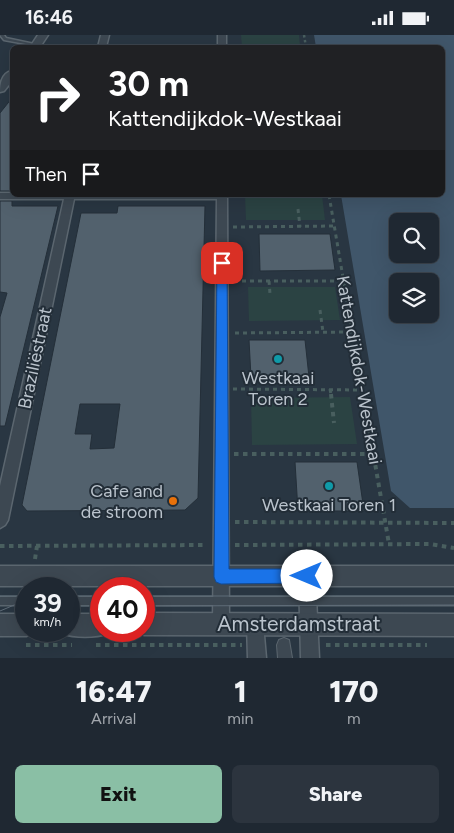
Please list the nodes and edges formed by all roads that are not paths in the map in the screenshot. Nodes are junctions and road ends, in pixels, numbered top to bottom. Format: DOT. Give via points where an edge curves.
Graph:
graph roads {
  1 [pos="2,35"];
  2 [pos="32,45"];
  3 [pos="10,76"];
  4 [pos="0,89"];
  5 [pos="69,197"];
  6 [pos="222,197"];
  7 [pos="0,520"];
  8 [pos="0,576"];
  9 [pos="307,576"];
  10 [pos="454,576"];
  11 [pos="221,577"];
  12 [pos="0,601"];
  13 [pos="15,601"];
  14 [pos="155,601"];
  15 [pos="221,601"];
  16 [pos="308,601"];
  17 [pos="454,601"];
  18 [pos="155,624"];
  19 [pos="221,624"];
  20 [pos="255,624"];
  21 [pos="309,624"];
  22 [pos="0,625"];
  23 [pos="15,625"];
  24 [pos="454,625"];
  25 [pos="257,652"];
  26 [pos="310,652"];
  1 -- 2 [label="lane" via="5,39"];
  3 -- 4 [label="street"];
  5 -- 7 [label="street, Braziliëstraat"];
  6 -- 11 [label="street"];
  8 -- 11 [label="street"];
  9 -- 10 [label="street"];
  9 -- 11 [label="street"];
  9 -- 16 [label="street"];
  11 -- 15 [label="street"];
  12 -- 13 [label="lane"];
  14 -- 15 [label="lane"];
  15 -- 16 [label="lane"];
  15 -- 19 [label="street"];
  16 -- 17 [label="lane"];
  16 -- 21 [label="street"];
  18 -- 19 [label="street, Amsterdamstraat"];
  19 -- 20 [label="street, Amsterdamstraat"];
  20 -- 21 [label="street, Amsterdamstraat"];
  20 -- 25 [label="street"];
  21 -- 24 [label="street, Amsterdamstraat"];
  21 -- 26 [label="street"];
  22 -- 23 [label="street"];
}
